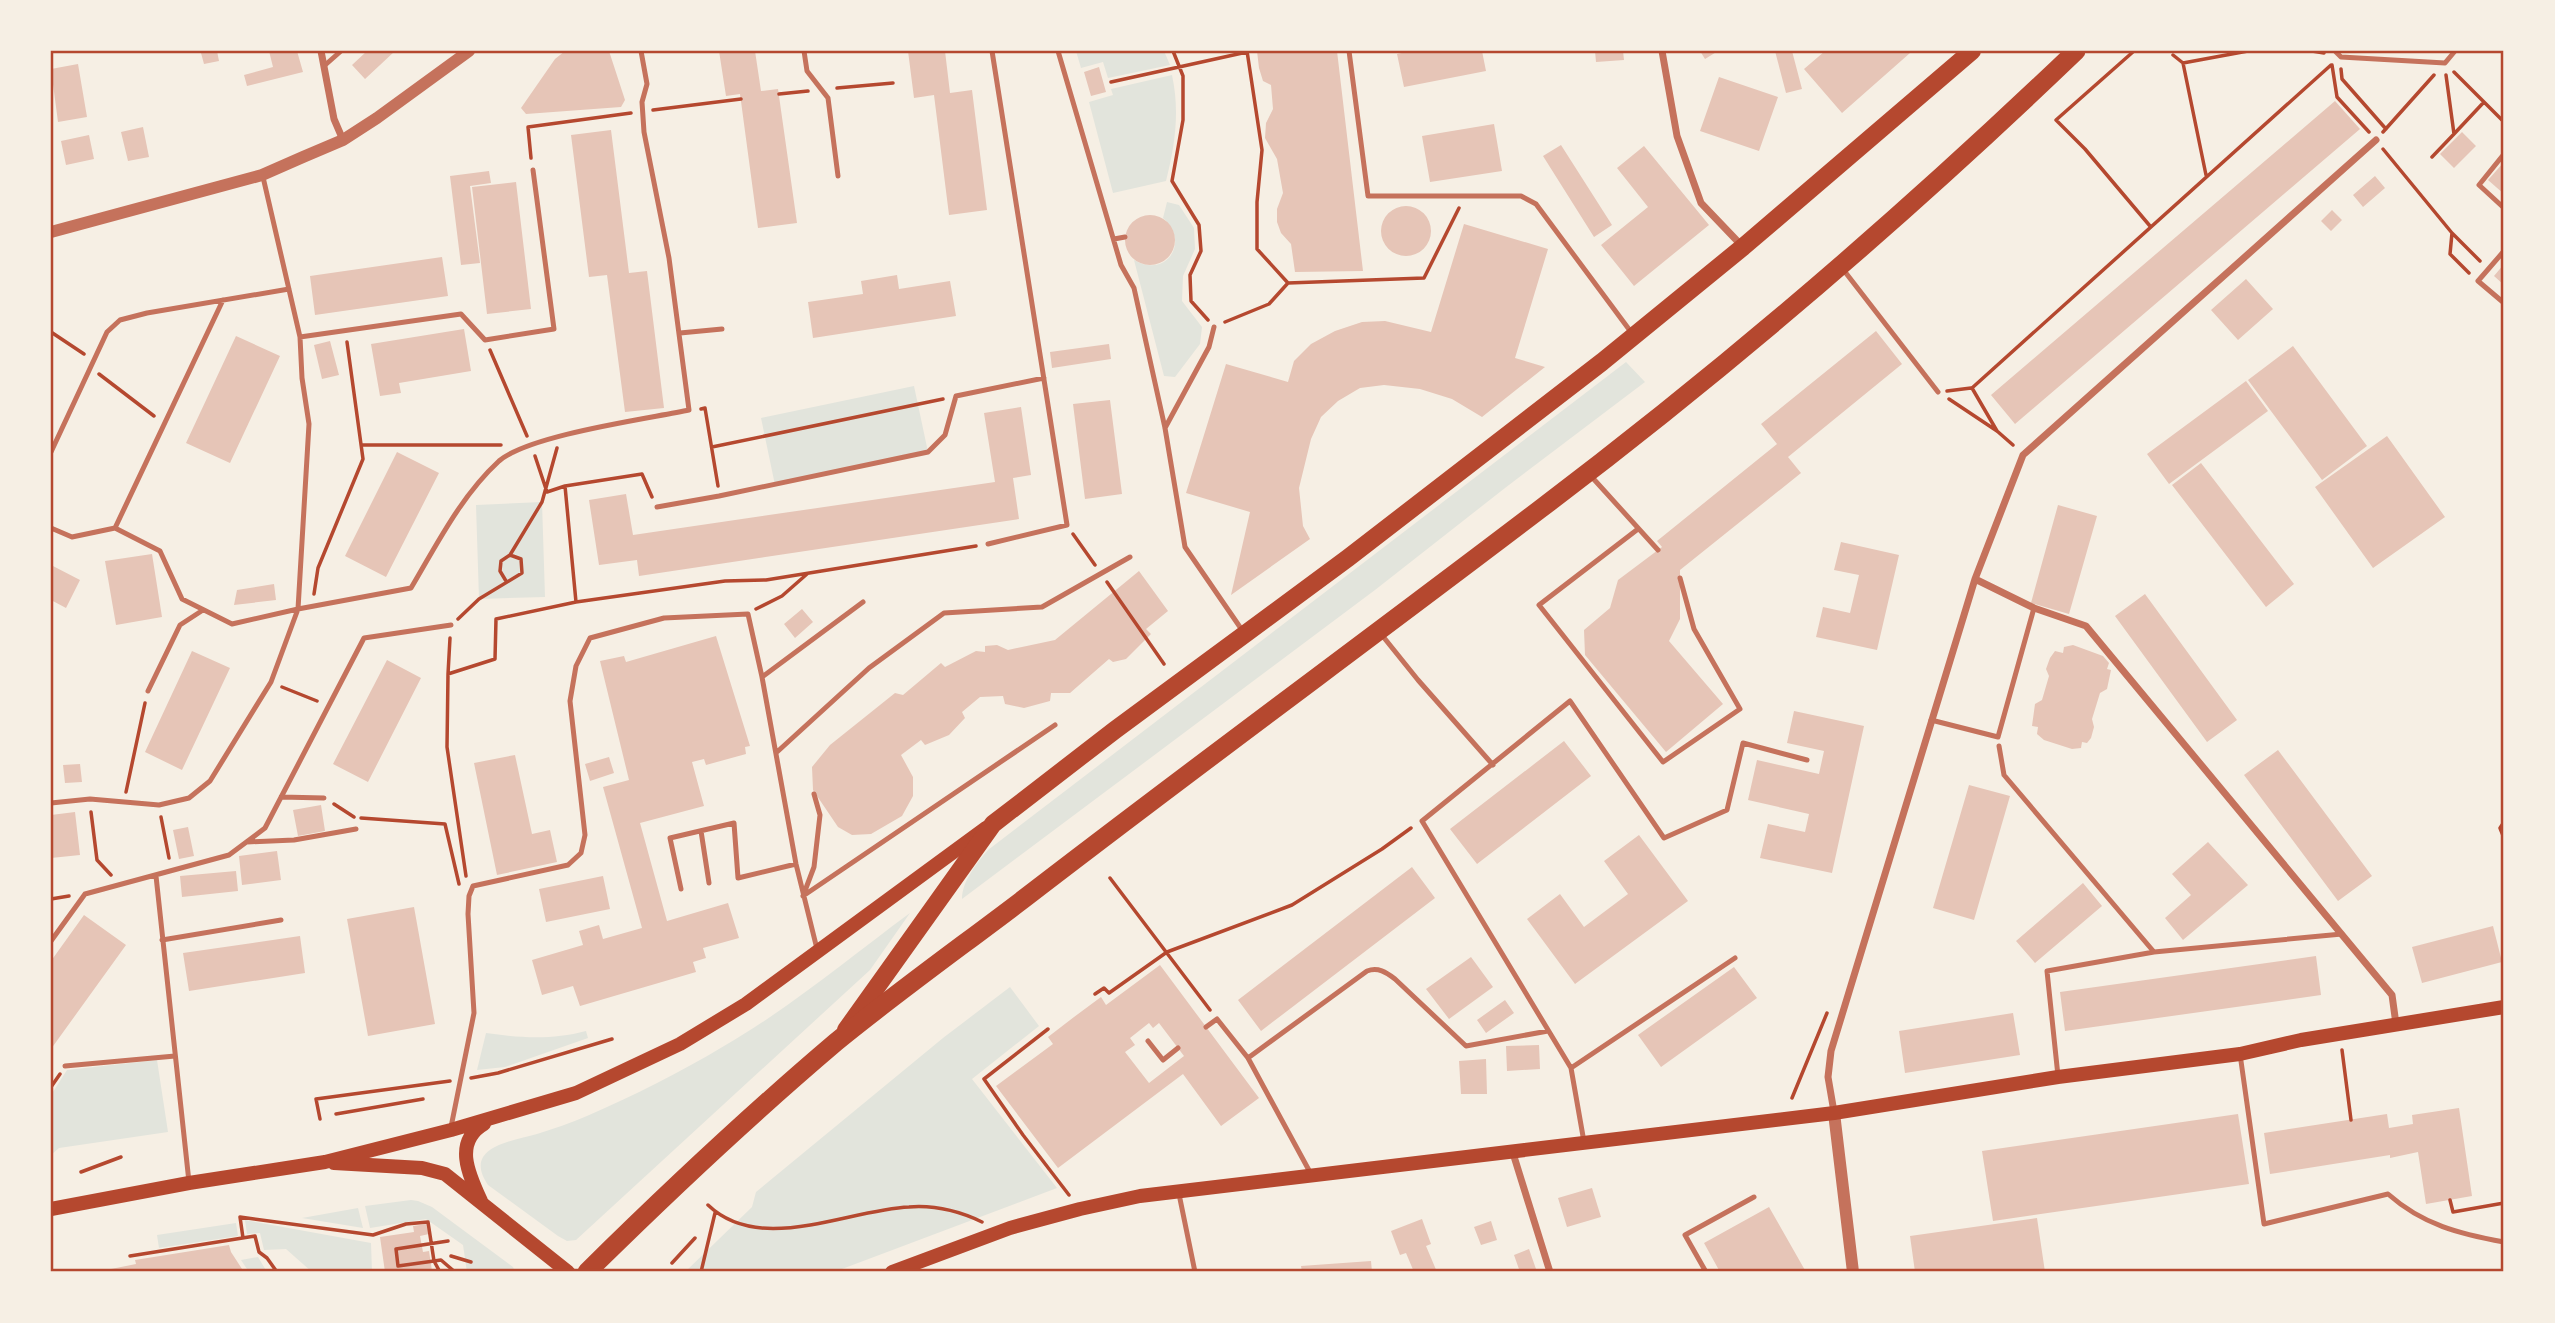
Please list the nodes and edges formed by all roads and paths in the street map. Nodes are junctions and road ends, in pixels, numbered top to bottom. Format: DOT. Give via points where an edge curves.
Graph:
graph roads {
  1 [pos="321,51"];
  2 [pos="341,51"];
  3 [pos="469,51"];
  4 [pos="641,51"];
  5 [pos="804,51"];
  6 [pos="992,51"];
  7 [pos="1058,51"];
  8 [pos="1173,51"];
  9 [pos="1247,51"];
  10 [pos="1349,51"];
  11 [pos="1662,51"];
  12 [pos="1972,51"];
  13 [pos="2076,51"];
  14 [pos="2134,51"];
  15 [pos="2248,51"];
  16 [pos="2336,51"];
  17 [pos="2455,51"];
  18 [pos="2173,55"];
  19 [pos="2341,57"];
  20 [pos="2183,63"];
  21 [pos="2445,63"];
  22 [pos="2331,65"];
  23 [pos="324,66"];
  24 [pos="1179,67"];
  25 [pos="1111,82"];
  26 [pos="741,99"];
  27 [pos="2484,102"];
  28 [pos="643,111"];
  29 [pos="2504,122"];
  30 [pos="2386,129"];
  31 [pos="2454,134"];
  32 [pos="343,139"];
  33 [pos="2376,140"];
  34 [pos="2504,154"];
  35 [pos="2432,157"];
  36 [pos="533,170"];
  37 [pos="262,175"];
  38 [pos="838,176"];
  39 [pos="2206,176"];
  40 [pos="1466,195"];
  41 [pos="2504,208"];
  42 [pos="2150,226"];
  43 [pos="51,232"];
  44 [pos="2452,233"];
  45 [pos="1125,237"];
  46 [pos="1114,239"];
  47 [pos="1743,247"];
  48 [pos="2504,251"];
  49 [pos="1840,265"];
  50 [pos="2489,269"];
  51 [pos="2478,281"];
  52 [pos="1288,283"];
  53 [pos="289,289"];
  54 [pos="223,300"];
  55 [pos="2504,303"];
  56 [pos="1214,327"];
  57 [pos="722,329"];
  58 [pos="345,331"];
  59 [pos="51,332"];
  60 [pos="680,333"];
  61 [pos="300,337"];
  62 [pos="1634,337"];
  63 [pos="485,340"];
  64 [pos="90,367"];
  65 [pos="1044,378"];
  66 [pos="1972,388"];
  67 [pos="1938,392"];
  68 [pos="956,396"];
  69 [pos="705,408"];
  70 [pos="164,425"];
  71 [pos="1165,428"];
  72 [pos="1997,431"];
  73 [pos="560,437"];
  74 [pos="360,444"];
  75 [pos="531,445"];
  76 [pos="712,447"];
  77 [pos="51,452"];
  78 [pos="2023,454"];
  79 [pos="1588,472"];
  80 [pos="565,486"];
  81 [pos="547,492"];
  82 [pos="719,496"];
  83 [pos="657,507"];
  84 [pos="1067,525"];
  85 [pos="51,527"];
  86 [pos="115,528"];
  87 [pos="1638,529"];
  88 [pos="988,544"];
  89 [pos="1658,550"];
  90 [pos="510,555"];
  91 [pos="1130,557"];
  92 [pos="809,573"];
  93 [pos="1100,573"];
  94 [pos="1680,578"];
  95 [pos="1975,579"];
  96 [pos="506,582"];
  97 [pos="576,602"];
  98 [pos="863,602"];
  99 [pos="313,606"];
  100 [pos="2034,608"];
  101 [pos="298,609"];
  102 [pos="203,610"];
  103 [pos="748,614"];
  104 [pos="451,625"];
  105 [pos="1378,630"];
  106 [pos="1244,633"];
  107 [pos="450,642"];
  108 [pos="1164,664"];
  109 [pos="448,674"];
  110 [pos="762,677"];
  111 [pos="271,682"];
  112 [pos="148,691"];
  113 [pos="328,706"];
  114 [pos="1931,720"];
  115 [pos="1055,725"];
  116 [pos="1999,746"];
  117 [pos="777,751"];
  118 [pos="1807,760"];
  119 [pos="1493,765"];
  120 [pos="814,794"];
  121 [pos="281,797"];
  122 [pos="324,798"];
  123 [pos="90,799"];
  124 [pos="124,801"];
  125 [pos="51,803"];
  126 [pos="159,805"];
  127 [pos="1422,821"];
  128 [pos="2504,822"];
  129 [pos="993,824"];
  130 [pos="356,829"];
  131 [pos="701,831"];
  132 [pos="2504,838"];
  133 [pos="247,842"];
  134 [pos="796,864"];
  135 [pos="171,871"];
  136 [pos="156,876"];
  137 [pos="466,876"];
  138 [pos="1110,878"];
  139 [pos="118,883"];
  140 [pos="709,883"];
  141 [pos="681,889"];
  142 [pos="469,896"];
  143 [pos="803,896"];
  144 [pos="281,920"];
  145 [pos="2342,934"];
  146 [pos="162,940"];
  147 [pos="51,941"];
  148 [pos="818,952"];
  149 [pos="1167,952"];
  150 [pos="2154,952"];
  151 [pos="1735,958"];
  152 [pos="1095,994"];
  153 [pos="2504,1007"];
  154 [pos="1216,1018"];
  155 [pos="2396,1024"];
  156 [pos="1206,1027"];
  157 [pos="1048,1028"];
  158 [pos="1548,1031"];
  159 [pos="2339,1034"];
  160 [pos="838,1041"];
  161 [pos="1148,1041"];
  162 [pos="1178,1048"];
  163 [pos="2240,1054"];
  164 [pos="175,1056"];
  165 [pos="1248,1058"];
  166 [pos="65,1066"];
  167 [pos="1571,1068"];
  168 [pos="2058,1077"];
  169 [pos="423,1099"];
  170 [pos="1834,1113"];
  171 [pos="336,1114"];
  172 [pos="494,1118"];
  173 [pos="2351,1120"];
  174 [pos="451,1130"];
  175 [pos="1584,1142"];
  176 [pos="1512,1150"];
  177 [pos="121,1157"];
  178 [pos="325,1162"];
  179 [pos="81,1172"];
  180 [pos="1311,1174"];
  181 [pos="189,1184"];
  182 [pos="1178,1191"];
  183 [pos="1754,1196"];
  184 [pos="2450,1200"];
  185 [pos="481,1202"];
  186 [pos="2504,1203"];
  187 [pos="708,1205"];
  188 [pos="51,1209"];
  189 [pos="1080,1209"];
  190 [pos="715,1213"];
  191 [pos="987,1224"];
  192 [pos="243,1238"];
  193 [pos="695,1238"];
  194 [pos="449,1241"];
  195 [pos="2504,1242"];
  196 [pos="432,1244"];
  197 [pos="130,1256"];
  198 [pos="451,1256"];
  199 [pos="434,1261"];
  200 [pos="471,1262"];
  201 [pos="671,1263"];
  202 [pos="1851,1271"];
  203 [pos="277,1272"];
  204 [pos="440,1272"];
  205 [pos="455,1272"];
  206 [pos="568,1272"];
  207 [pos="587,1272"];
  208 [pos="701,1272"];
  209 [pos="891,1272"];
  210 [pos="1195,1272"];
  211 [pos="1550,1272"];
  212 [pos="1706,1272"];
  1 -- 23 [label="street"];
  2 -- 23 [label="lane"];
  3 -- 32 [label="street"];
  4 -- 28 [label="lane" via="647,84"];
  5 -- 38 [label="lane" via="807,71 828,97"];
  6 -- 65 [label="lane"];
  7 -- 46 [label="lane"];
  8 -- 24 [label="path"];
  9 -- 24 [label="path"];
  9 -- 52 [label="path" via="1262,150 1257,249"];
  10 -- 40 [label="lane" via="1368,196"];
  11 -- 47 [label="street" via="1677,136 1702,203"];
  12 -- 47 [label="main road"];
  13 -- 49 [label="highway" via="1989,135"];
  14 -- 42 [label="path" via="2056,120"];
  15 -- 20 [label="path"];
  16 -- 19 [label="lane"];
  17 -- 21 [label="lane"];
  18 -- 20 [label="path"];
  19 -- 21 [label="lane"];
  19 -- 22 [label="path"];
  19 -- 30 [label="path" via="2342,79"];
  20 -- 39 [label="path"];
  21 -- 27 [label="path"];
  21 -- 30 [label="path"];
  21 -- 31 [label="path"];
  22 -- 33 [label="path" via="2337,97"];
  22 -- 39 [label="path"];
  23 -- 32 [label="street" via="334,119"];
  24 -- 25 [label="path"];
  24 -- 56 [label="path" via="1183,120 1172,181 1199,225 1201,251 1190,275 1191,301"];
  26 -- 28 [label="path"];
  27 -- 29 [label="path"];
  27 -- 31 [label="path"];
  28 -- 36 [label="path" via="528,127"];
  28 -- 60 [label="lane"];
  30 -- 33 [label="path"];
  31 -- 35 [label="path"];
  32 -- 37 [label="street"];
  33 -- 44 [label="path"];
  33 -- 78 [label="street"];
  34 -- 41 [label="lane" via="2479,185"];
  36 -- 63 [label="lane" via="554,329"];
  37 -- 43 [label="street"];
  37 -- 53 [label="lane"];
  39 -- 42 [label="path"];
  40 -- 52 [label="path" via="1424,278"];
  40 -- 62 [label="lane" via="1521,196 1536,204"];
  42 -- 66 [label="path"];
  44 -- 50 [label="path"];
  44 -- 51 [label="path" via="2449,254"];
  45 -- 46 [label="lane"];
  46 -- 71 [label="lane" via="1134,288"];
  47 -- 62 [label="main road"];
  48 -- 50 [label="lane"];
  49 -- 67 [label="lane"];
  49 -- 79 [label="highway"];
  50 -- 51 [label="lane"];
  51 -- 55 [label="lane"];
  52 -- 56 [label="path" via="1269,304"];
  53 -- 54 [label="lane"];
  53 -- 61 [label="lane"];
  54 -- 64 [label="lane" via="120,320 107,332"];
  54 -- 70 [label="lane"];
  56 -- 71 [label="lane" via="1209,347"];
  57 -- 60 [label="lane"];
  58 -- 61 [label="lane"];
  58 -- 63 [label="lane" via="461,314"];
  58 -- 74 [label="path"];
  59 -- 64 [label="path" via="82,352"];
  60 -- 73 [label="lane" via="689,410"];
  61 -- 101 [label="lane" via="309,424"];
  62 -- 106 [label="main road"];
  63 -- 75 [label="path"];
  64 -- 70 [label="path"];
  64 -- 77 [label="lane"];
  65 -- 68 [label="lane"];
  65 -- 84 [label="lane"];
  66 -- 67 [label="path"];
  66 -- 72 [label="path"];
  67 -- 72 [label="path"];
  68 -- 76 [label="path"];
  68 -- 82 [label="lane" via="945,435 928,452"];
  69 -- 76 [label="path"];
  70 -- 86 [label="lane"];
  71 -- 106 [label="lane" via="1185,547"];
  72 -- 78 [label="path"];
  73 -- 75 [label="lane"];
  73 -- 81 [label="path"];
  74 -- 75 [label="path"];
  74 -- 99 [label="path" via="363,459 318,568"];
  75 -- 81 [label="path"];
  75 -- 99 [label="lane" via="501,460 460,507 411,588"];
  76 -- 82 [label="path"];
  78 -- 95 [label="street"];
  79 -- 87 [label="lane"];
  79 -- 105 [label="highway"];
  80 -- 81 [label="path"];
  80 -- 83 [label="path" via="642,474"];
  80 -- 97 [label="path"];
  81 -- 90 [label="path"];
  82 -- 83 [label="lane"];
  84 -- 88 [label="lane"];
  84 -- 93 [label="path"];
  85 -- 86 [label="lane" via="72,537"];
  86 -- 102 [label="lane" via="160,551 182,599"];
  87 -- 89 [label="lane"];
  87 -- 94 [label="lane" via="1539,605 1663,762 1740,709 1694,629"];
  88 -- 92 [label="path"];
  90 -- 96 [label="path" via="501,561"];
  90 -- 96 [label="path" via="521,559 522,573"];
  91 -- 93 [label="lane"];
  92 -- 97 [label="path"];
  92 -- 103 [label="path" via="782,596"];
  93 -- 108 [label="path"];
  93 -- 117 [label="lane" via="1042,607 944,613 869,668"];
  95 -- 100 [label="street"];
  95 -- 114 [label="street"];
  96 -- 104 [label="path"];
  97 -- 109 [label="path" via="496,619 495,659"];
  98 -- 110 [label="lane"];
  99 -- 101 [label="lane"];
  100 -- 114 [label="lane" via="1998,737"];
  100 -- 145 [label="street" via="2086,626"];
  101 -- 102 [label="lane" via="232,624"];
  101 -- 111 [label="lane"];
  102 -- 112 [label="lane" via="180,625"];
  103 -- 110 [label="lane"];
  103 -- 142 [label="lane" via="664,618 590,638 576,666 570,701 585,835 581,853 568,865 473,886"];
  104 -- 113 [label="lane" via="364,638"];
  105 -- 119 [label="lane"];
  105 -- 160 [label="highway"];
  106 -- 129 [label="main road"];
  107 -- 109 [label="path"];
  109 -- 137 [label="path" via="447,747"];
  110 -- 117 [label="lane"];
  111 -- 113 [label="path"];
  111 -- 126 [label="lane" via="211,780 189,798"];
  112 -- 124 [label="path"];
  113 -- 121 [label="lane"];
  114 -- 170 [label="street" via="1831,1051 1828,1077"];
  115 -- 143 [label="lane"];
  116 -- 150 [label="lane" via="2004,775"];
  117 -- 134 [label="lane"];
  118 -- 119 [label="lane" via="1743,743 1727,810 1664,838 1570,701"];
  119 -- 127 [label="lane"];
  120 -- 143 [label="lane" via="820,814 814,867"];
  121 -- 122 [label="lane"];
  121 -- 133 [label="lane" via="265,828"];
  122 -- 142 [label="path" via="356,818 445,824 461,890"];
  123 -- 124 [label="lane"];
  123 -- 125 [label="lane"];
  123 -- 139 [label="path" via="97,860"];
  124 -- 126 [label="lane"];
  126 -- 135 [label="path"];
  127 -- 149 [label="path" via="1292,905"];
  127 -- 158 [label="lane"];
  128 -- 132 [label="path" via="2500,828"];
  129 -- 148 [label="main road"];
  129 -- 160 [label="main road"];
  130 -- 133 [label="lane" via="294,840"];
  131 -- 134 [label="lane" via="734,823 738,878"];
  131 -- 140 [label="lane"];
  131 -- 141 [label="lane" via="670,838"];
  133 -- 135 [label="lane" via="229,855"];
  134 -- 143 [label="lane"];
  135 -- 136 [label="lane"];
  136 -- 139 [label="lane"];
  136 -- 146 [label="lane"];
  138 -- 149 [label="path"];
  139 -- 147 [label="lane" via="85,894"];
  142 -- 174 [label="lane" via="474,1013"];
  143 -- 148 [label="lane"];
  144 -- 146 [label="lane"];
  145 -- 150 [label="lane"];
  145 -- 155 [label="street" via="2392,995"];
  146 -- 164 [label="lane"];
  148 -- 172 [label="main road" via="746,1004 668,1050 576,1093"];
  149 -- 152 [label="path" via="1109,993 1104,988"];
  149 -- 154 [label="path"];
  150 -- 168 [label="lane" via="2047,971"];
  151 -- 167 [label="lane"];
  153 -- 155 [label="main road"];
  154 -- 156 [label="lane"];
  154 -- 165 [label="lane"];
  155 -- 159 [label="main road"];
  157 -- 189 [label="path" via="984,1079"];
  158 -- 165 [label="lane" via="1466,1046 1395,979 1374,968"];
  158 -- 167 [label="lane"];
  159 -- 163 [label="main road"];
  159 -- 173 [label="path"];
  160 -- 207 [label="highway" via="712,1152"];
  161 -- 162 [label="lane" via="1163,1060"];
  163 -- 168 [label="main road"];
  163 -- 195 [label="lane" via="2264,1224 2388,1194 2434,1224"];
  164 -- 166 [label="lane"];
  164 -- 181 [label="lane"];
  165 -- 180 [label="lane"];
  167 -- 175 [label="lane"];
  168 -- 170 [label="main road"];
  169 -- 171 [label="path"];
  170 -- 175 [label="main road"];
  170 -- 202 [label="street"];
  172 -- 174 [label="main road"];
  172 -- 185 [label="main road" via="476,1129 466,1146 465,1160"];
  174 -- 178 [label="main road"];
  175 -- 176 [label="main road"];
  176 -- 180 [label="main road"];
  176 -- 211 [label="street"];
  177 -- 179 [label="path"];
  178 -- 181 [label="main road"];
  178 -- 185 [label="main road" via="422,1168 445,1174"];
  180 -- 182 [label="main road"];
  181 -- 188 [label="main road"];
  182 -- 189 [label="main road"];
  182 -- 210 [label="lane"];
  183 -- 212 [label="lane" via="1685,1235"];
  184 -- 186 [label="path" via="2453,1212"];
  185 -- 206 [label="main road"];
  187 -- 190 [label="path"];
  189 -- 209 [label="main road" via="1010,1228"];
  190 -- 191 [label="path" via="751,1228 778,1229 911,1207 951,1211"];
  190 -- 208 [label="path"];
  192 -- 196 [label="path" via="240,1217 373,1235 428,1222"];
  192 -- 197 [label="path"];
  192 -- 203 [label="path" via="255,1236 259,1252"];
  193 -- 201 [label="path"];
  194 -- 196 [label="path"];
  196 -- 199 [label="path"];
  196 -- 199 [label="path" via="396,1249 398,1266"];
  198 -- 200 [label="path"];
  199 -- 204 [label="path"];
  199 -- 205 [label="path" via="441,1260"];
}
